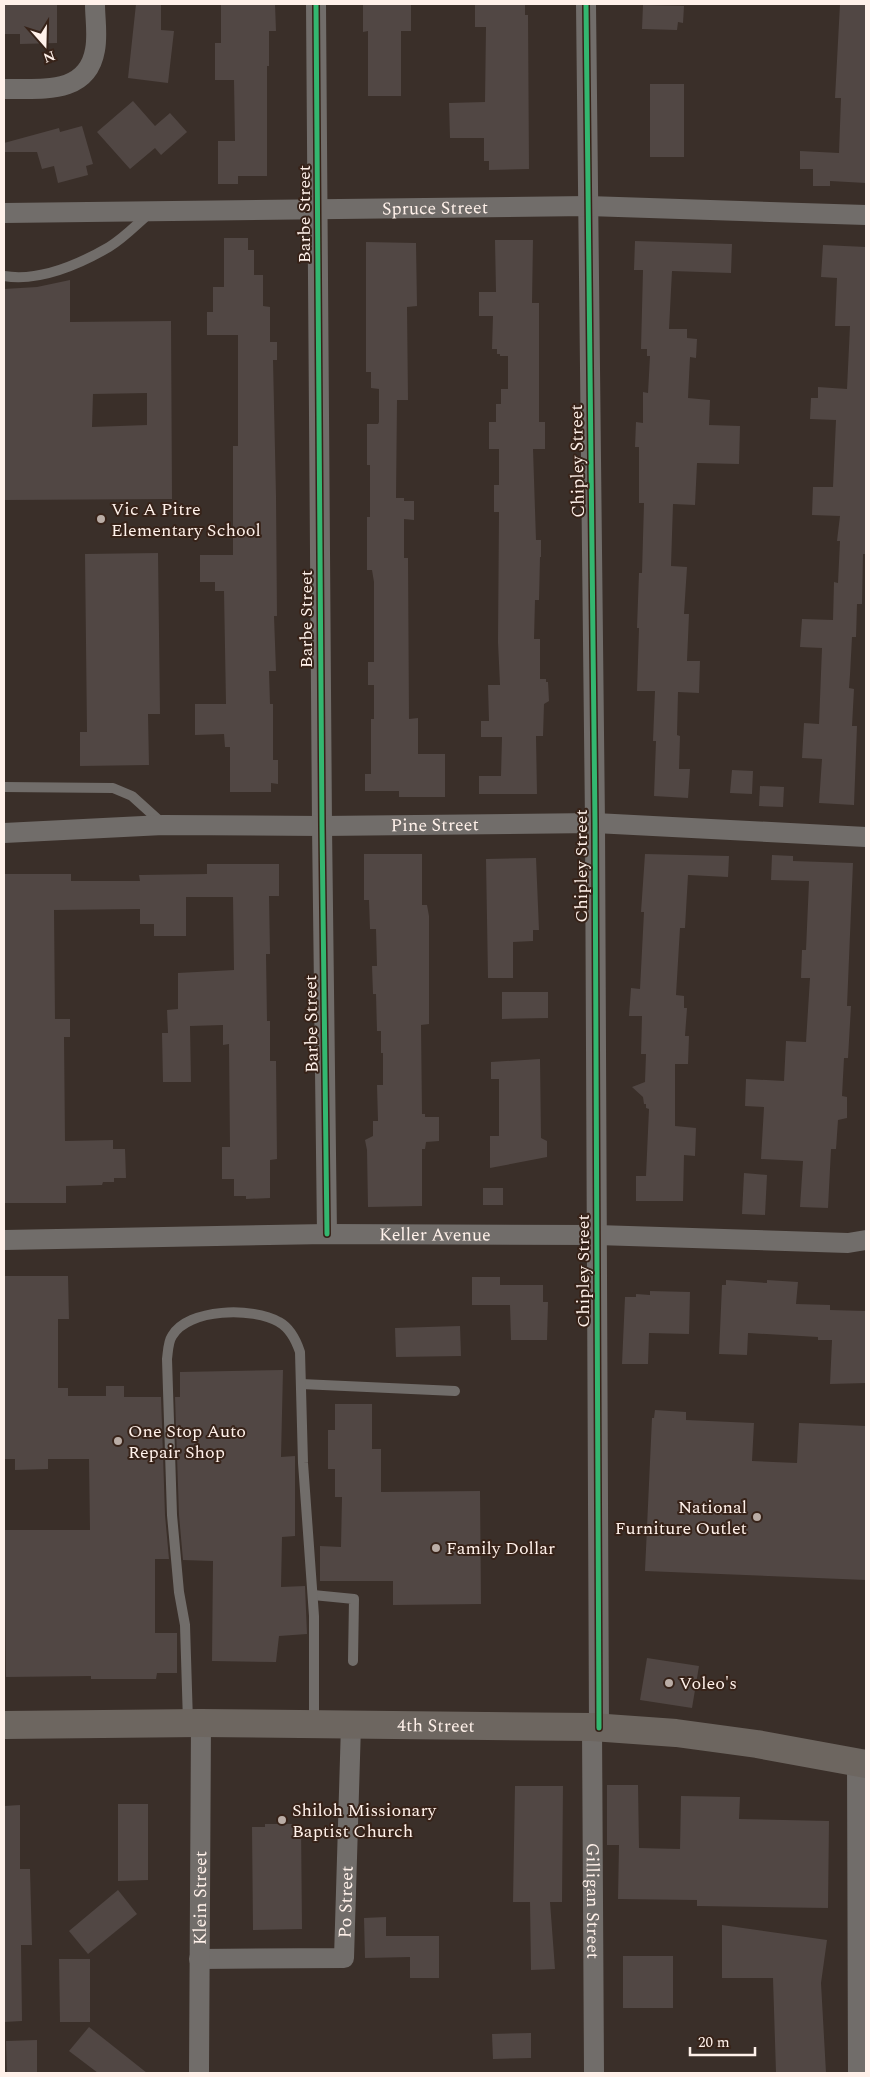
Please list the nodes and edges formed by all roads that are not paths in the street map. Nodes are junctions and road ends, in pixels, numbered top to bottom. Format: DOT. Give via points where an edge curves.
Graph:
graph roads {
  1 [pos="95,4"];
  2 [pos="316,4"];
  3 [pos="586,4"];
  4 [pos="4,89"];
  5 [pos="588,206"];
  6 [pos="318,209"];
  7 [pos="153,211"];
  8 [pos="4,213"];
  9 [pos="866,216"];
  10 [pos="4,276"];
  11 [pos="4,787"];
  12 [pos="595,823"];
  13 [pos="164,824"];
  14 [pos="322,826"];
  15 [pos="4,833"];
  16 [pos="866,837"];
  17 [pos="328,1234"];
  18 [pos="597,1235"];
  19 [pos="4,1240"];
  20 [pos="866,1240"];
  21 [pos="301,1384"];
  22 [pos="455,1391"];
  23 [pos="313,1594"];
  24 [pos="353,1661"];
  25 [pos="194,1723"];
  26 [pos="4,1724"];
  27 [pos="314,1724"];
  28 [pos="351,1725"];
  29 [pos="596,1727"];
  30 [pos="862,1763"];
  31 [pos="198,1959"];
  32 [pos="199,2073"];
  33 [pos="594,2073"];
  34 [pos="858,2073"];
  1 -- 4 [label="street" via="96,48 85,74 61,87"];
  2 -- 6 [label="street, Barbe Street"];
  3 -- 5 [label="street, Chipley Street"];
  5 -- 6 [label="street, Spruce Street"];
  5 -- 9 [label="street, Spruce Street"];
  5 -- 12 [label="street, Chipley Street"];
  6 -- 7 [label="street, Spruce Street"];
  6 -- 14 [label="street, Barbe Street"];
  7 -- 8 [label="street, Spruce Street"];
  7 -- 10 [label="lane" via="110,246 63,270 21,279"];
  11 -- 13 [label="lane" via="113,788 132,796"];
  12 -- 14 [label="street, Pine Street"];
  12 -- 16 [label="street, Pine Street"];
  12 -- 18 [label="street, Chipley Street"];
  13 -- 14 [label="street, Pine Street"];
  13 -- 15 [label="street, Pine Street"];
  14 -- 17 [label="street, Barbe Street"];
  17 -- 18 [label="street, Keller Avenue"];
  17 -- 19 [label="street, Keller Avenue"];
  18 -- 20 [label="street, Keller Avenue" via="848,1243"];
  18 -- 29 [label="street, Chipley Street"];
  21 -- 22 [label="lane"];
  21 -- 23 [label="lane" via="303,1463"];
  21 -- 25 [label="lane" via="296,1338 279,1322 243,1311 202,1316 181,1326 171,1337 167,1359 172,1515"];
  23 -- 24 [label="lane" via="354,1598"];
  23 -- 27 [label="lane"];
  25 -- 26 [label="main road, 4th Street"];
  25 -- 27 [label="main road, 4th Street"];
  25 -- 31 [label="street, Klein Street"];
  27 -- 28 [label="main road, 4th Street"];
  28 -- 29 [label="main road, 4th Street"];
  28 -- 31 [label="street, Po Street" via="344,1958"];
  29 -- 30 [label="main road, 4th Street" via="676,1733"];
  29 -- 33 [label="street, Gilligan Street"];
  30 -- 34 [label="street"];
  31 -- 32 [label="street, Klein Street"];
}
